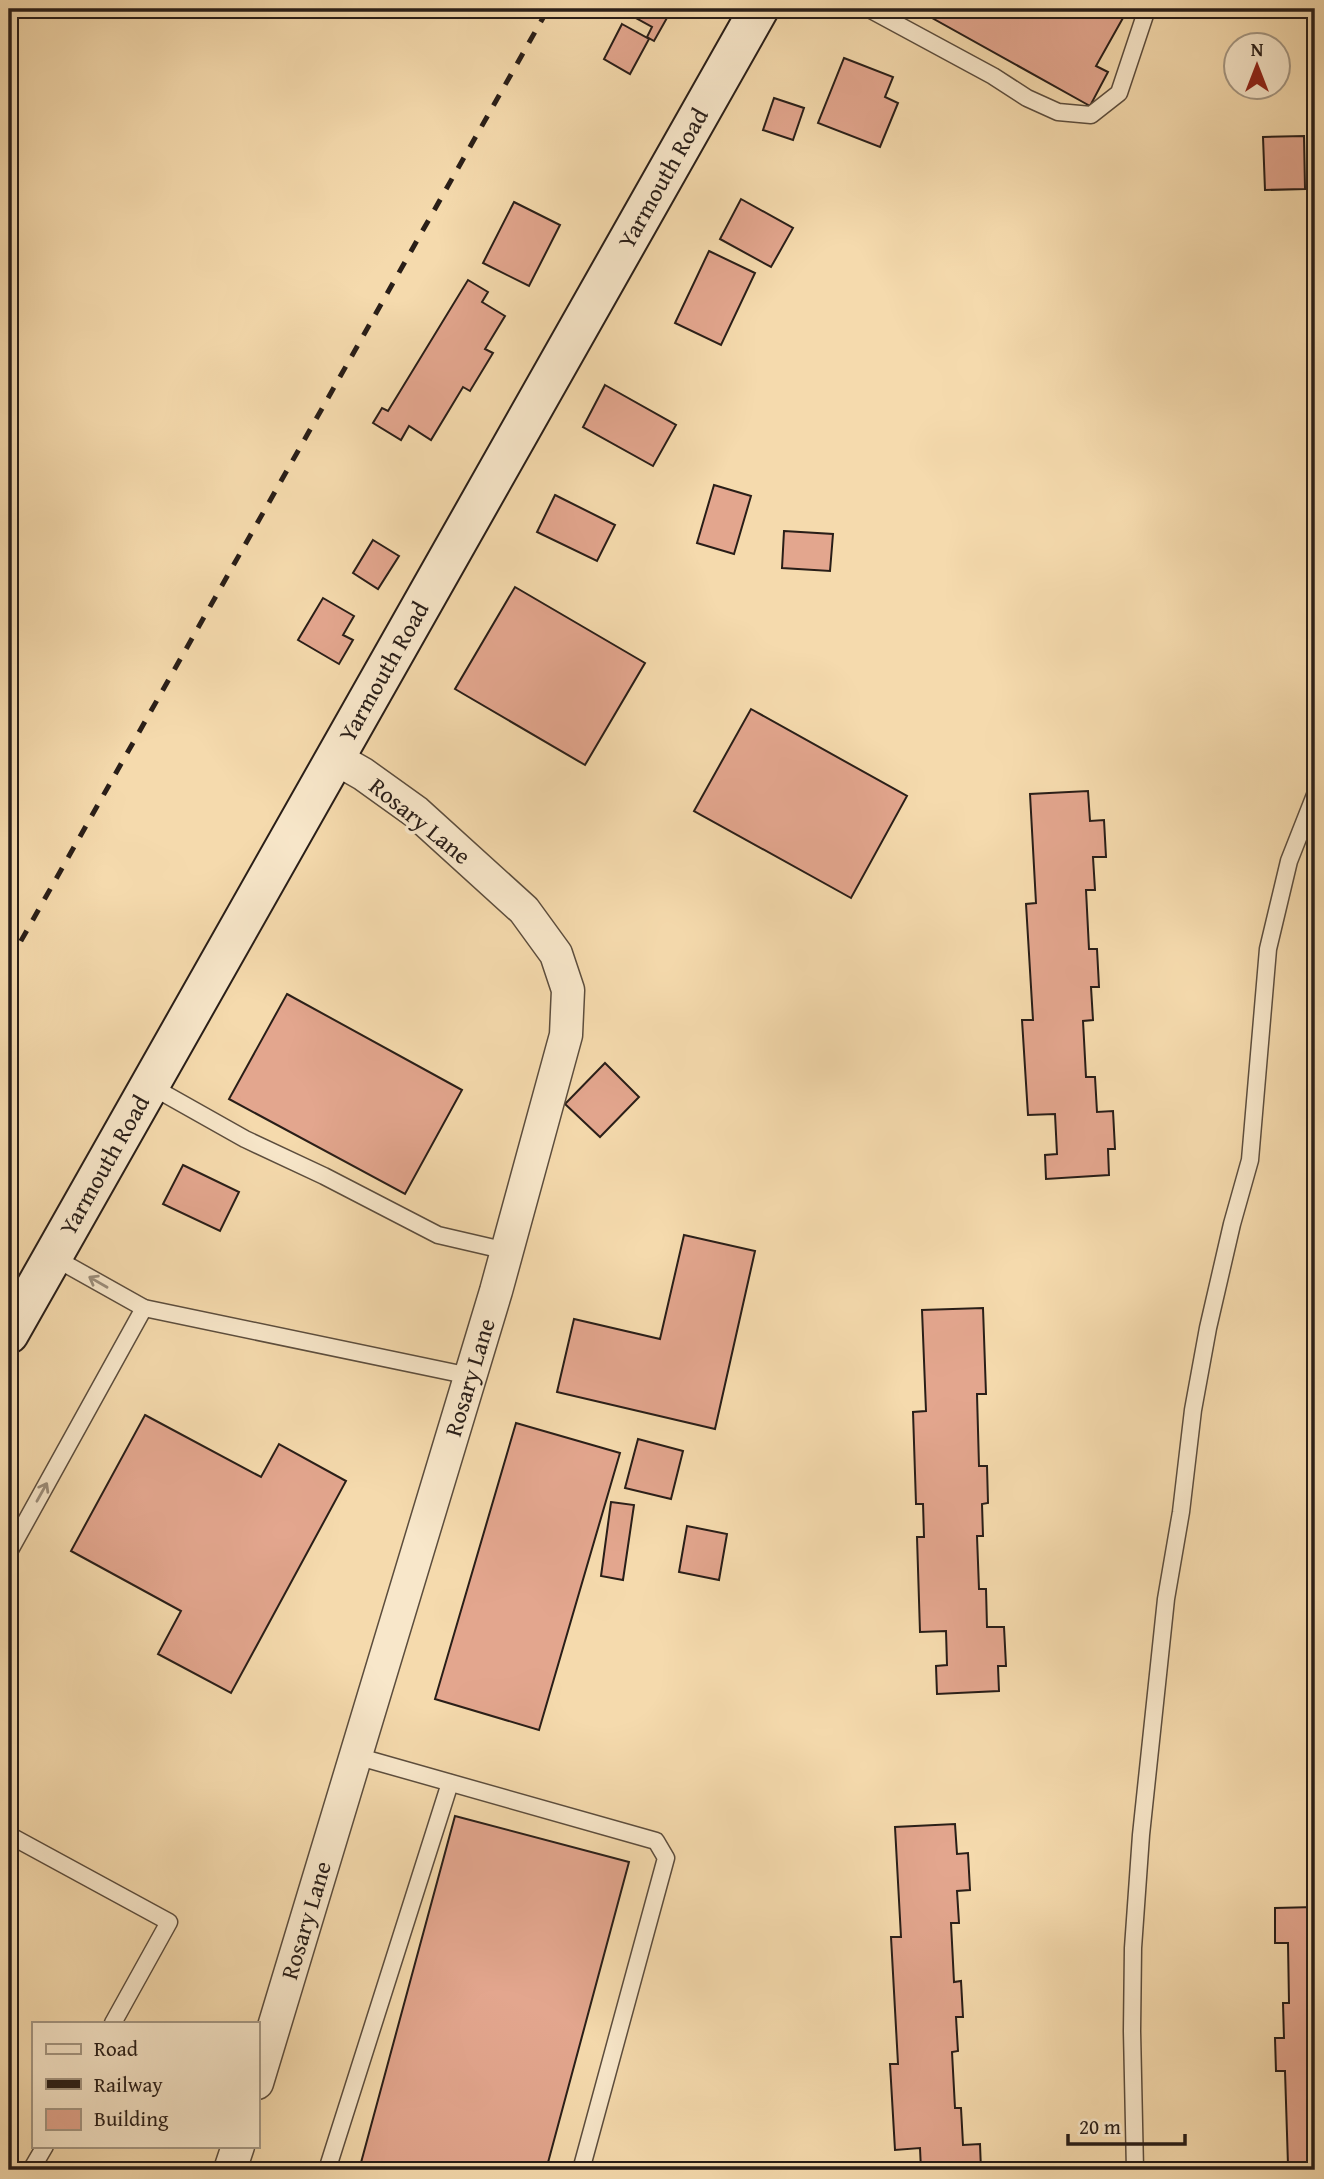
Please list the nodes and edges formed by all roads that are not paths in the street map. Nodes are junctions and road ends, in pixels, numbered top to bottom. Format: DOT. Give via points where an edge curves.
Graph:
graph roads {
  1 [pos="759,9"];
  2 [pos="869,9"];
  3 [pos="1147,9"];
  4 [pos="335,758"];
  5 [pos="1315,795"];
  6 [pos="149,1085"];
  7 [pos="507,1251"];
  8 [pos="53,1256"];
  9 [pos="144,1308"];
  10 [pos="9,1335"];
  11 [pos="470,1376"];
  12 [pos="9,1552"];
  13 [pos="356,1756"];
  14 [pos="450,1783"];
  15 [pos="9,1835"];
  16 [pos="114,2022"];
  17 [pos="259,2076"];
  18 [pos="44,2148"];
  19 [pos="237,2148"];
  20 [pos="31,2170"];
  21 [pos="230,2170"];
  22 [pos="327,2170"];
  23 [pos="581,2170"];
  24 [pos="1135,2170"];
  1 -- 4 [label="main road, Yarmouth Road"];
  2 -- 3 [label="lane" via="1027,98 1058,112 1091,115 1119,93"];
  4 -- 6 [label="main road, Yarmouth Road"];
  4 -- 7 [label="street, Rosary Lane" via="416,812 524,910 556,954 568,990 566,1035"];
  5 -- 24 [label="lane" via="1289,861 1268,949 1250,1160 1208,1328 1166,1599 1133,1948"];
  6 -- 7 [label="lane" via="245,1139 438,1235"];
  6 -- 8 [label="main road, Yarmouth Road"];
  7 -- 11 [label="street, Rosary Lane"];
  9 -- 8 [label="lane, one-way"];
  8 -- 10 [label="main road, Yarmouth Road"];
  9 -- 11 [label="lane"];
  12 -- 9 [label="lane, one-way"];
  11 -- 13 [label="street, Rosary Lane"];
  13 -- 14 [label="lane"];
  13 -- 17 [label="street, Rosary Lane"];
  14 -- 22 [label="lane"];
  14 -- 23 [label="lane" via="656,1841 666,1858"];
  15 -- 16 [label="lane" via="169,1922"];
  18 -- 20 [label="lane"];
  19 -- 21 [label="street"];
}
